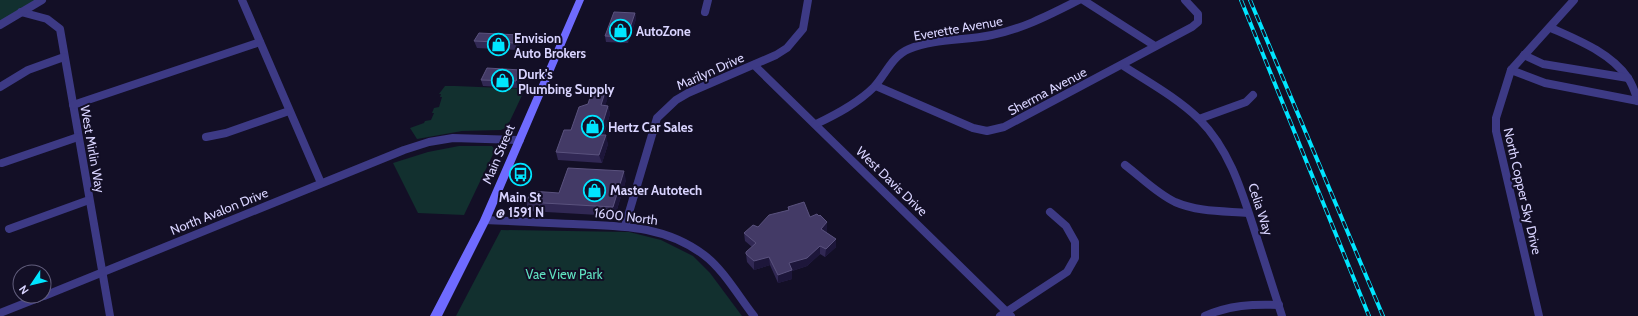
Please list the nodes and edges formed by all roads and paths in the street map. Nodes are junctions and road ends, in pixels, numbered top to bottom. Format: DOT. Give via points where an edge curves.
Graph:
graph roads {
  1 [pos="42,0"];
  2 [pos="242,0"];
  3 [pos="580,0"];
  4 [pos="708,0"];
  5 [pos="808,0"];
  6 [pos="1079,0"];
  7 [pos="1083,0"];
  8 [pos="1185,0"];
  9 [pos="1574,0"];
  10 [pos="21,12"];
  11 [pos="705,12"];
  12 [pos="0,25"];
  13 [pos="1551,28"];
  14 [pos="260,42"];
  15 [pos="1155,46"];
  16 [pos="1524,55"];
  17 [pos="64,57"];
  18 [pos="754,65"];
  19 [pos="1122,65"];
  20 [pos="1511,70"];
  21 [pos="1628,78"];
  22 [pos="876,86"];
  23 [pos="0,87"];
  24 [pos="1253,95"];
  25 [pos="1638,101"];
  26 [pos="73,105"];
  27 [pos="289,111"];
  28 [pos="1199,119"];
  29 [pos="816,124"];
  30 [pos="78,137"];
  31 [pos="206,137"];
  32 [pos="520,140"];
  33 [pos="2,163"];
  34 [pos="1125,165"];
  35 [pos="321,183"];
  36 [pos="89,200"];
  37 [pos="1050,212"];
  38 [pos="1248,213"];
  39 [pos="485,220"];
  40 [pos="625,226"];
  41 [pos="9,229"];
  42 [pos="102,273"];
  43 [pos="52,293"];
  44 [pos="24,304"];
  45 [pos="1278,305"];
  46 [pos="0,314"];
  47 [pos="1006,314"];
  48 [pos="110,316"];
  49 [pos="436,316"];
  50 [pos="754,316"];
  51 [pos="1205,316"];
  52 [pos="1282,316"];
  53 [pos="1539,316"];
  1 -- 10 [label="street"];
  2 -- 14 [label="street"];
  3 -- 32 [label="main road, Main Street"];
  4 -- 11 [label="street"];
  5 -- 18 [label="street, Marilyn Drive" via="804,29 796,40 776,55"];
  6 -- 22 [label="street, Everette Avenue" via="1011,31 929,43 906,50 897,57"];
  7 -- 15 [label="street"];
  8 -- 15 [label="street, Sherma Avenue" via="1198,14 1198,22"];
  9 -- 13 [label="street, North Copper Sky Drive"];
  10 -- 12 [label="street"];
  10 -- 17 [label="street, West Mirlin Way" via="55,23 60,29"];
  13 -- 16 [label="street, North Copper Sky Drive"];
  13 -- 21 [label="street" via="1575,38 1606,58"];
  14 -- 26 [label="street"];
  14 -- 27 [label="street"];
  15 -- 19 [label="street, Sherma Avenue"];
  16 -- 20 [label="street, North Copper Sky Drive"];
  16 -- 21 [label="street" via="1543,64"];
  17 -- 23 [label="street" via="28,70"];
  17 -- 26 [label="street, West Mirlin Way"];
  18 -- 29 [label="street, West Davis Drive"];
  18 -- 40 [label="street, Marilyn Drive" via="688,93 676,100 657,118"];
  19 -- 22 [label="street, Sherma Avenue" via="1004,127 987,131 973,128"];
  19 -- 28 [label="street, Celia Way"];
  20 -- 25 [label="street" via="1544,83"];
  20 -- 53 [label="street, North Copper Sky Drive" via="1496,118 1496,131"];
  21 -- 25 [label="street"];
  22 -- 29 [label="street, Everette Avenue" via="847,108"];
  24 -- 28 [label="street" via="1246,102"];
  26 -- 30 [label="street, West Mirlin Way"];
  27 -- 31 [label="street" via="226,133"];
  27 -- 35 [label="street"];
  28 -- 38 [label="street, Celia Way" via="1226,155 1237,176"];
  29 -- 47 [label="street, West Davis Drive"];
  30 -- 33 [label="street"];
  30 -- 36 [label="street, West Mirlin Way"];
  32 -- 35 [label="street, North Avalon Drive" via="452,138 430,142"];
  32 -- 39 [label="main road, Main Street"];
  34 -- 38 [label="street" via="1171,200 1181,204"];
  35 -- 42 [label="street, North Avalon Drive"];
  36 -- 41 [label="street"];
  36 -- 42 [label="street, West Mirlin Way"];
  37 -- 47 [label="street" via="1066,226 1075,242 1075,258 1067,272"];
  38 -- 45 [label="street, Celia Way"];
  39 -- 40 [label="street, 1600 North"];
  39 -- 49 [label="main road, Main Street"];
  40 -- 50 [label="street, 1600 North" via="655,231 686,243 716,267"];
  42 -- 43 [label="street, North Avalon Drive"];
  42 -- 48 [label="street, West Mirlin Way"];
  44 -- 46 [label="street, North Avalon Drive"];
  45 -- 51 [label="street" via="1237,306 1215,310"];
  45 -- 52 [label="street, Celia Way"];
}
